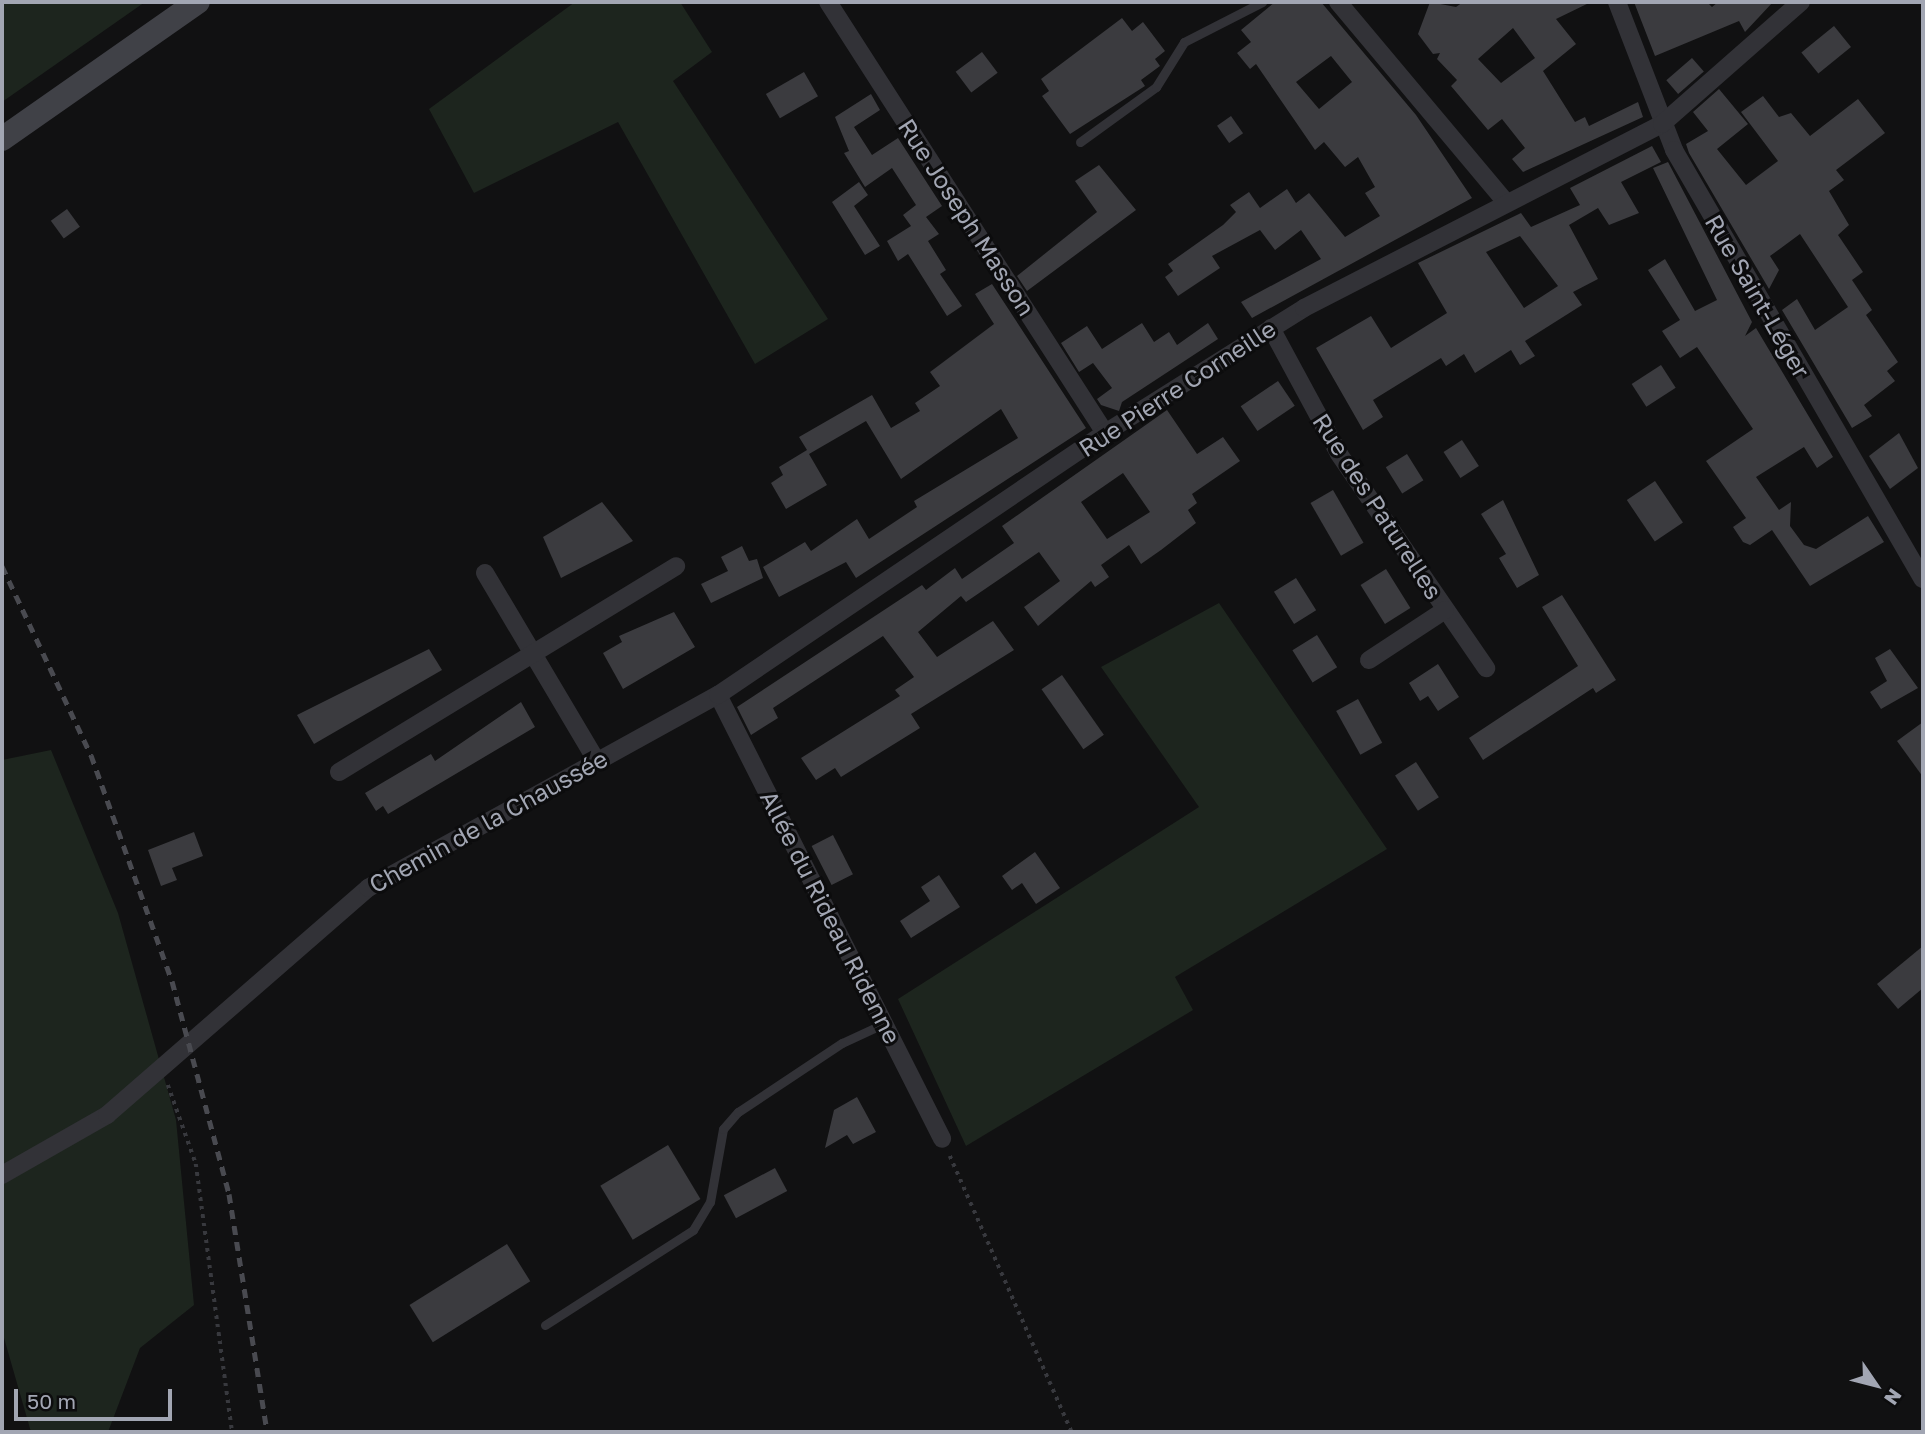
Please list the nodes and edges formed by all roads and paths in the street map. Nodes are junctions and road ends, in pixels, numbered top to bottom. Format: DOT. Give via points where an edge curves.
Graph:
graph roads {
  1 [pos="198,2"];
  2 [pos="828,2"];
  3 [pos="1262,2"];
  4 [pos="1338,2"];
  5 [pos="1617,2"];
  6 [pos="1801,2"];
  7 [pos="1662,124"];
  8 [pos="2,139"];
  9 [pos="1080,142"];
  10 [pos="1506,202"];
  11 [pos="1271,328"];
  12 [pos="1105,433"];
  13 [pos="676,566"];
  14 [pos="485,573"];
  15 [pos="1923,579"];
  16 [pos="1446,610"];
  17 [pos="533,651"];
  18 [pos="1369,660"];
  19 [pos="1486,668"];
  20 [pos="718,695"];
  21 [pos="596,760"];
  22 [pos="339,772"];
  23 [pos="886,1024"];
  24 [pos="162,1069"];
  25 [pos="942,1139"];
  26 [pos="2,1175"];
  27 [pos="545,1325"];
  28 [pos="232,1432"];
  29 [pos="1072,1432"];
  1 -- 8 [label="street"];
  2 -- 12 [label="street, Rue Joseph Masson"];
  3 -- 9 [label="lane" via="1184,42 1156,86"];
  4 -- 10 [label="street"];
  5 -- 7 [label="street, Rue Saint-Léger"];
  6 -- 7 [label="street, Rue Pierre Corneille"];
  7 -- 10 [label="street, Rue Pierre Corneille"];
  7 -- 15 [label="street, Rue Saint-Léger"];
  10 -- 11 [label="street, Rue Pierre Corneille"];
  11 -- 12 [label="street, Rue Pierre Corneille"];
  11 -- 16 [label="street, Rue des Paturelles" via="1339,454"];
  12 -- 20 [label="street, Rue Pierre Corneille"];
  13 -- 17 [label="street"];
  14 -- 17 [label="street"];
  16 -- 18 [label="street, Rue des Paturelles"];
  16 -- 19 [label="street, Rue des Paturelles"];
  17 -- 21 [label="street"];
  17 -- 22 [label="street"];
  20 -- 21 [label="street, Chemin de la Chaussée"];
  20 -- 23 [label="street, Allée du Rideau Ridenne"];
  21 -- 24 [label="street, Chemin de la Chaussée" via="368,888"];
  23 -- 25 [label="street, Allée du Rideau Ridenne"];
  23 -- 27 [label="lane" via="842,1043 738,1112 723,1129 710,1202 693,1230"];
  24 -- 26 [label="street, Chemin de la Chaussée" via="79,1136"];
  24 -- 28 [label="path" via="196,1164"];
  25 -- 29 [label="path"];
}
